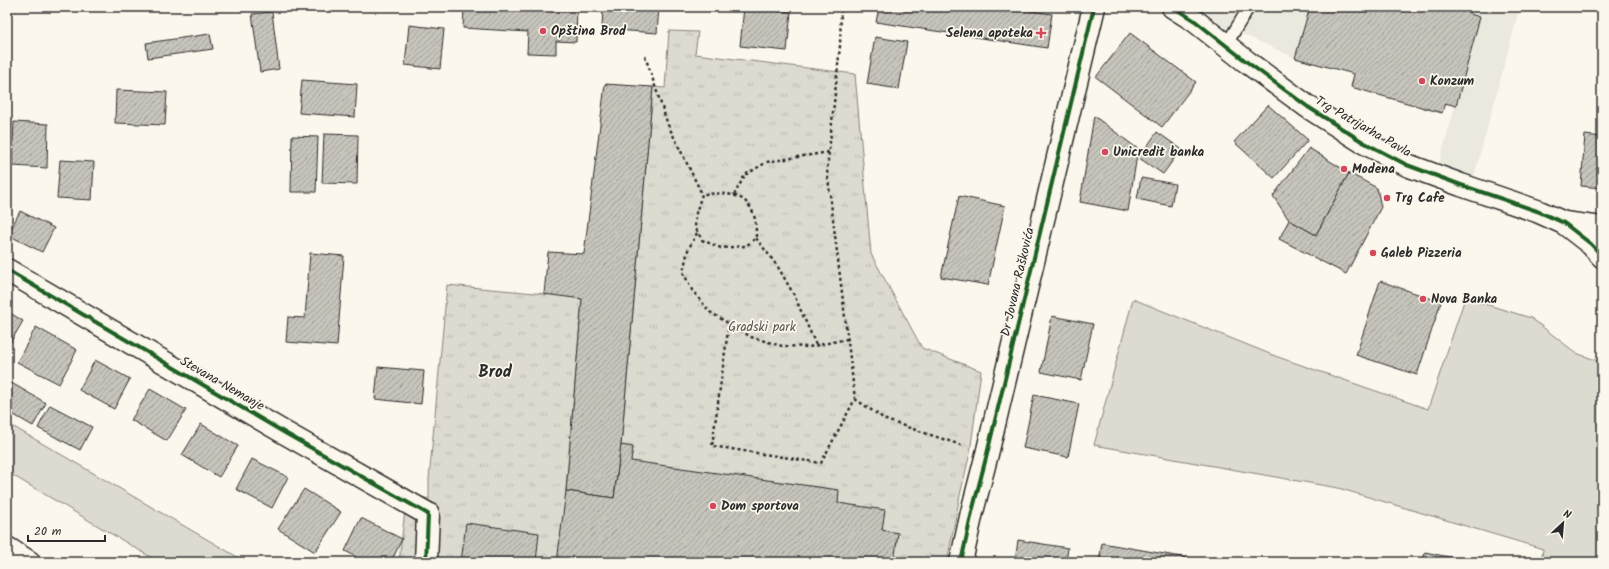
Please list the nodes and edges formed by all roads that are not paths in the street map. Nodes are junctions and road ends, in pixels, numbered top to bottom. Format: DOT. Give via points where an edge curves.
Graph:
graph roads {
  1 [pos="1094,7"];
  2 [pos="1173,7"];
  3 [pos="1249,7"];
  4 [pos="1226,44"];
  5 [pos="1564,224"];
  6 [pos="1602,228"];
  7 [pos="1602,256"];
  8 [pos="7,270"];
  9 [pos="7,548"];
  10 [pos="29,562"];
  11 [pos="426,562"];
  12 [pos="961,562"];
  1 -- 12 [label="street, Dr Jovana Raškovića"];
  2 -- 4 [label="street, Trg Patrijarha Pavla"];
  3 -- 4 [label="lane"];
  4 -- 5 [label="street, Trg Patrijarha Pavla" via="1308,107 1363,142 1407,165 1537,211"];
  5 -- 6 [label="street, Trg Patrijarha Pavla"];
  5 -- 7 [label="street, Trg Patrijarha Pavla" via="1591,244"];
  8 -- 11 [label="street, Stevana Nemanje" via="428,514"];
  9 -- 10 [label="street"];
}
